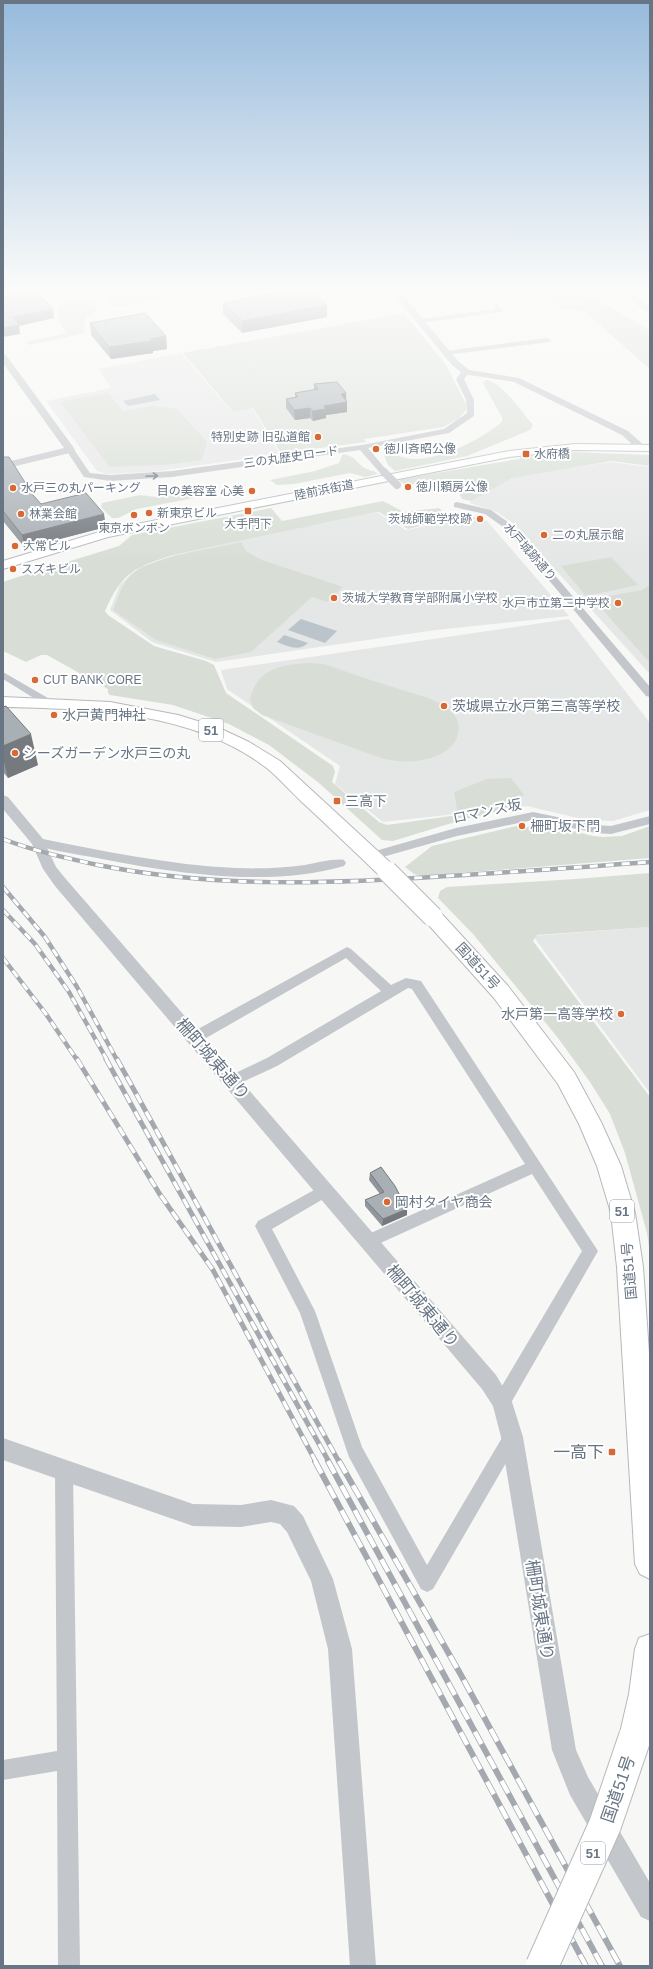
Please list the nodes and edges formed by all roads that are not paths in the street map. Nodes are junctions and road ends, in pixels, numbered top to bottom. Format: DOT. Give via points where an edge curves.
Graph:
graph roads {
  1 [pos="21,383"];
  2 [pos="462,383"];
  3 [pos="522,383"];
  4 [pos="362,447"];
  5 [pos="645,447"];
  6 [pos="70,450"];
  7 [pos="3,466"];
  8 [pos="398,485"];
  9 [pos="457,506"];
  10 [pos="3,565"];
  11 [pos="3,675"];
  12 [pos="650,694"];
  13 [pos="3,702"];
  14 [pos="49,703"];
  15 [pos="3,800"];
  16 [pos="650,820"];
  17 [pos="38,842"];
  18 [pos="372,856"];
  19 [pos="340,863"];
  20 [pos="390,992"];
  21 [pos="194,1038"];
  22 [pos="232,1081"];
  23 [pos="534,1166"];
  24 [pos="325,1190"];
  25 [pos="369,1241"];
  26 [pos="502,1402"];
  27 [pos="512,1438"];
  28 [pos="3,1449"];
  29 [pos="64,1471"];
  30 [pos="650,1564"];
  31 [pos="650,1649"];
  32 [pos="67,1759"];
  33 [pos="3,1770"];
  34 [pos="650,1908"];
  35 [pos="69,1966"];
  36 [pos="363,1966"];
  37 [pos="542,1966"];
  1 -- 6 [label="street, 三の丸歴史ロード"];
  2 -- 4 [label="street, 三の丸歴史ロード" via="472,409 471,414 446,431"];
  3 -- 5 [label="street" via="625,433"];
  6 -- 4 [label="street, 三の丸歴史ロード, one-way" via="87,475 110,478 172,474"];
  4 -- 8 [label="street, bridge"];
  5 -- 10 [label="main road, 陸前浜街道" via="575,447 509,454 106,534"];
  6 -- 7 [label="street"];
  9 -- 12 [label="street, 水戸城跡通り" via="488,512 509,527"];
  11 -- 14 [label="street"];
  13 -- 14 [label="highway, 国道51号 / 51"];
  14 -- 18 [label="highway, 国道51号 / 51" via="143,711 200,726 225,736 256,752 274,765"];
  15 -- 17 [label="street, 柵町城東通り"];
  16 -- 18 [label="street, ロマンス坂" via="611,830 533,816 456,832"];
  17 -- 19 [label="street" via="193,870 278,872"];
  17 -- 21 [label="street, 柵町城東通り" via="55,876"];
  18 -- 30 [label="highway, 国道51号 / 51, bridge" via="433,917 501,992 566,1078 590,1122 609,1166 623,1213 630,1267"];
  20 -- 21 [label="street" via="347,952"];
  20 -- 22 [label="street" via="272,1062"];
  20 -- 23 [label="street" via="406,983 416,984"];
  21 -- 22 [label="street, 柵町城東通り"];
  22 -- 24 [label="street, 柵町城東通り"];
  23 -- 25 [label="street"];
  23 -- 26 [label="street" via="590,1252"];
  24 -- 25 [label="street, 柵町城東通り"];
  24 -- 27 [label="street" via="263,1226 307,1311 355,1451 427,1582"];
  25 -- 26 [label="street, 柵町城東通り" via="489,1382"];
  26 -- 27 [label="street, 柵町城東通り"];
  27 -- 34 [label="street, 柵町城東通り" via="564,1750 579,1786"];
  28 -- 29 [label="street"];
  29 -- 32 [label="street"];
  29 -- 36 [label="street" via="193,1515 241,1516 272,1511 286,1514 296,1524 322,1579 340,1649"];
  31 -- 37 [label="highway, 国道51号 / 51, bridge" via="645,1694 629,1761 609,1816"];
  32 -- 33 [label="street"];
  32 -- 35 [label="street"];
}
